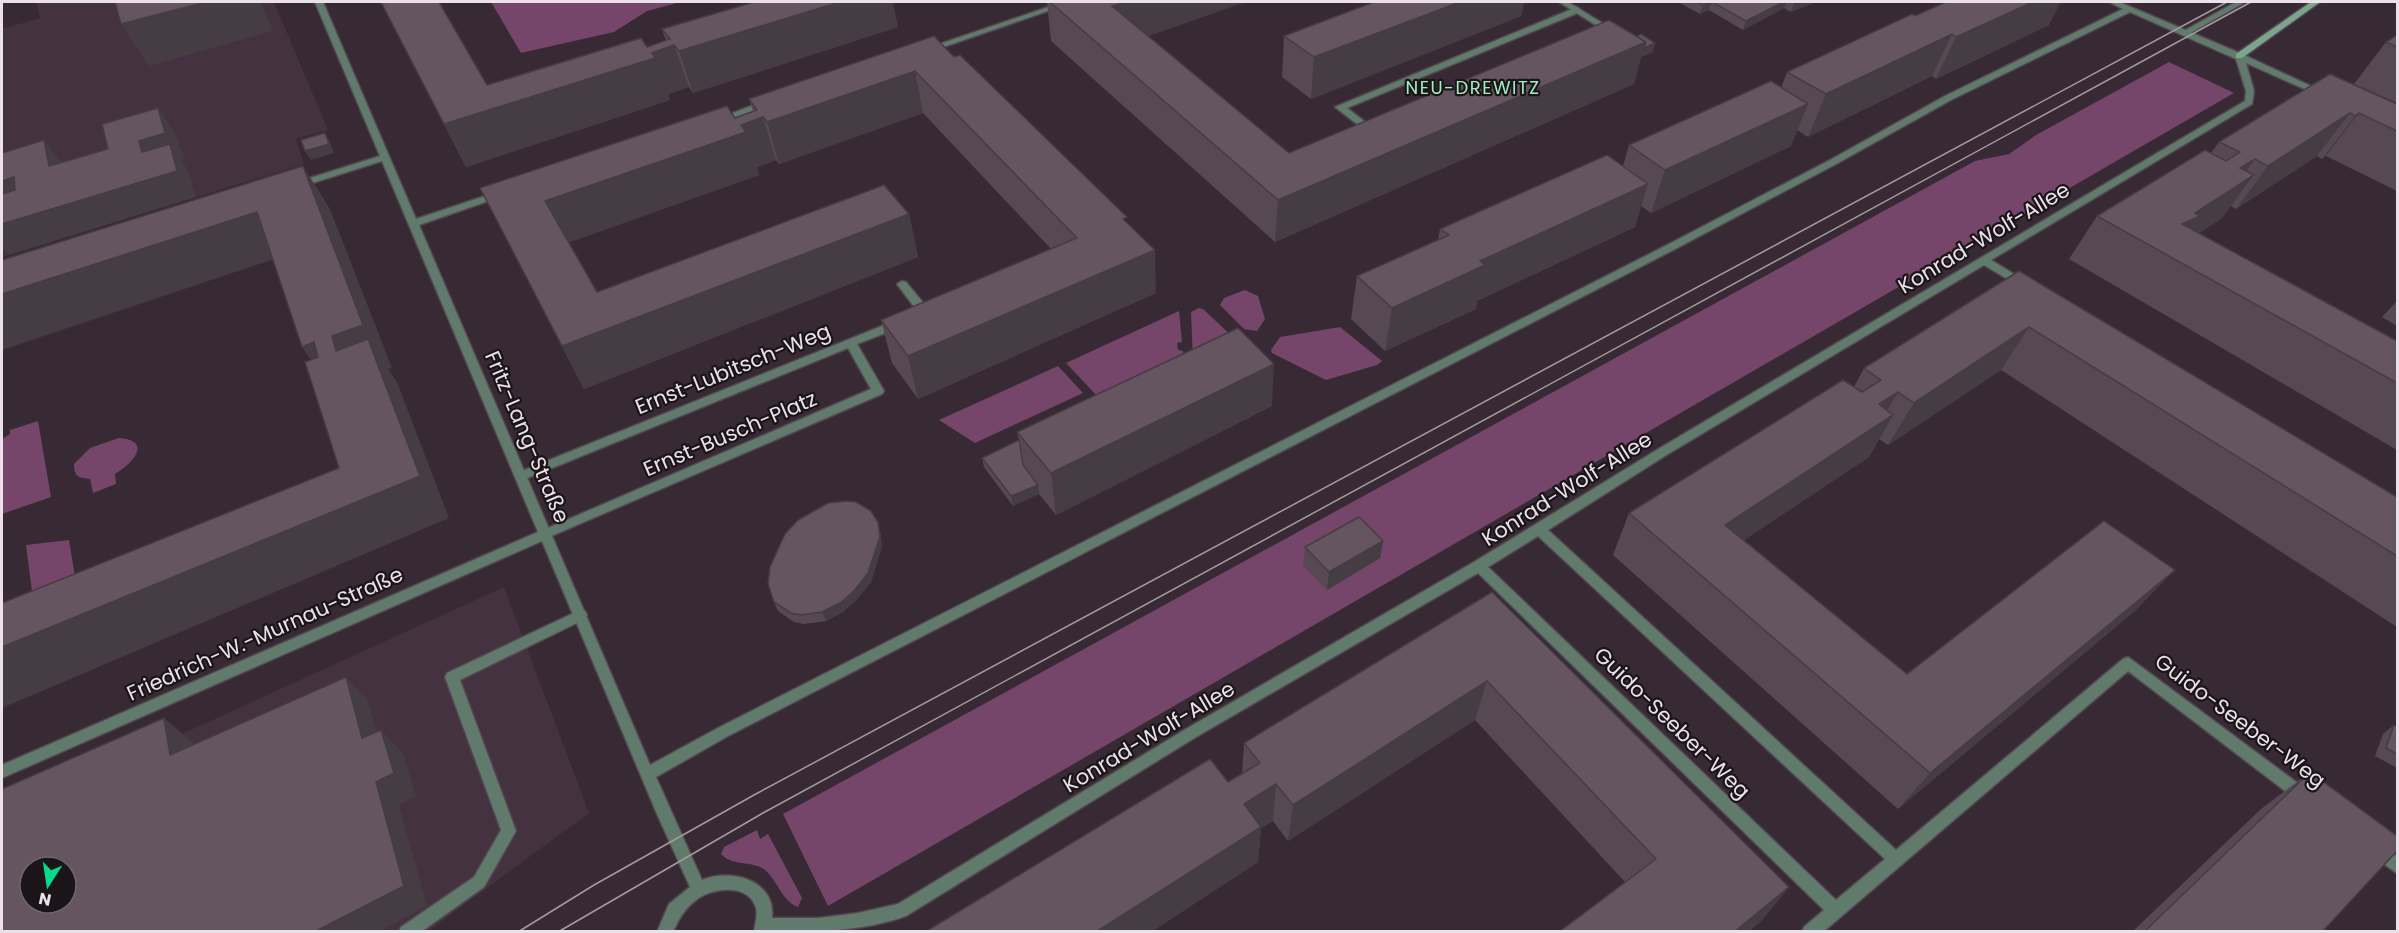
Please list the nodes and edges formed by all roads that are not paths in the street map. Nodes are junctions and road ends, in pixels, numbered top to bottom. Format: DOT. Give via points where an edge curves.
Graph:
graph roads {
  1 [pos="319,2"];
  2 [pos="1070,2"];
  3 [pos="1563,2"];
  4 [pos="2113,2"];
  5 [pos="2241,2"];
  6 [pos="2316,2"];
  7 [pos="2130,9"];
  8 [pos="1577,10"];
  9 [pos="2184,33"];
  10 [pos="1616,38"];
  11 [pos="921,51"];
  12 [pos="2239,56"];
  13 [pos="2329,97"];
  14 [pos="775,101"];
  15 [pos="707,124"];
  16 [pos="1389,132"];
  17 [pos="385,157"];
  18 [pos="283,190"];
  19 [pos="505,192"];
  20 [pos="413,223"];
  21 [pos="1983,260"];
  22 [pos="902,284"];
  23 [pos="2033,290"];
  24 [pos="851,343"];
  25 [pos="520,476"];
  26 [pos="1540,530"];
  27 [pos="545,534"];
  28 [pos="1479,566"];
  29 [pos="580,615"];
  30 [pos="2,772"];
  31 [pos="648,774"];
  32 [pos="2314,804"];
  33 [pos="2360,839"];
  34 [pos="1895,859"];
  35 [pos="2397,867"];
  36 [pos="698,888"];
  37 [pos="1835,910"];
  38 [pos="763,929"];
  39 [pos="407,932"];
  40 [pos="665,932"];
  41 [pos="1810,932"];
  1 -- 17 [label="street, Fritz-Lang-Straße"];
  2 -- 11 [label="street"];
  3 -- 8 [label="street"];
  4 -- 7 [label="street"];
  5 -- 9 [label="street"];
  6 -- 12 [label="street"];
  7 -- 9 [label="street"];
  7 -- 31 [label="street" via="1948,98 1696,234"];
  8 -- 10 [label="street"];
  8 -- 16 [label="street" via="1340,107 1378,137"];
  9 -- 12 [label="street"];
  12 -- 13 [label="street"];
  12 -- 21 [label="street, Konrad-Wolf-Allee" via="2250,91 2249,102"];
  14 -- 15 [label="street"];
  17 -- 18 [label="street"];
  17 -- 20 [label="street, Fritz-Lang-Straße"];
  19 -- 20 [label="street"];
  20 -- 25 [label="street, Fritz-Lang-Straße"];
  21 -- 23 [label="street"];
  21 -- 26 [label="street, Konrad-Wolf-Allee"];
  22 -- 24 [label="street, Ernst-Lubitsch-Weg" via="926,313"];
  24 -- 25 [label="street, Ernst-Lubitsch-Weg"];
  24 -- 27 [label="street, Ernst-Busch-Platz" via="878,391"];
  25 -- 27 [label="street, Fritz-Lang-Straße"];
  26 -- 28 [label="street, Konrad-Wolf-Allee"];
  26 -- 34 [label="street"];
  27 -- 29 [label="street, Fritz-Lang-Straße"];
  27 -- 30 [label="street, Friedrich-W.-Murnau-Straße"];
  28 -- 37 [label="street, Guido-Seeber-Weg"];
  28 -- 38 [label="street, Konrad-Wolf-Allee" via="1191,733 901,911 858,921"];
  29 -- 31 [label="street, Fritz-Lang-Straße"];
  29 -- 39 [label="street" via="452,677 509,831 479,882"];
  31 -- 36 [label="street, Fritz-Lang-Straße"];
  32 -- 34 [label="street, Guido-Seeber-Weg" via="2128,663"];
  33 -- 35 [label="street"];
  34 -- 37 [label="street, Guido-Seeber-Weg"];
  36 -- 38 [label="street" via="728,881 753,889 765,911"];
  36 -- 40 [label="street" via="672,913"];
  37 -- 41 [label="street, Guido-Seeber-Weg"];
}
